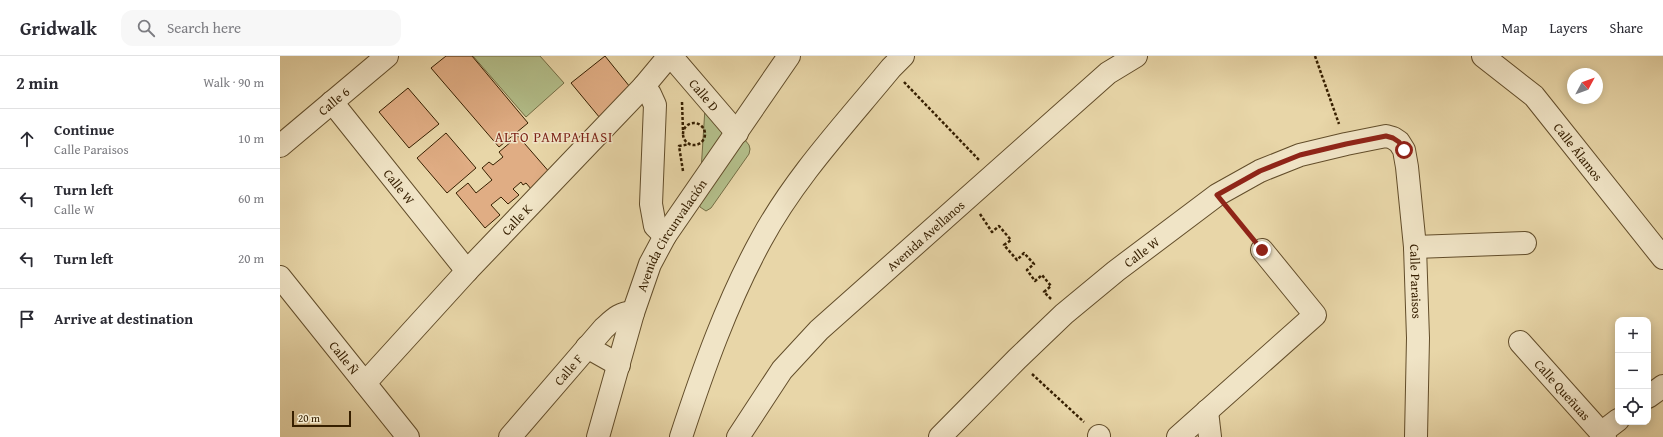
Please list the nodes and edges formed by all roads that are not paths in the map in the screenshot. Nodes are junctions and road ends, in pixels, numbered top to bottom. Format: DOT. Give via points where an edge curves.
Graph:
graph roads {
  1 [pos="387,56"];
  2 [pos="670,56"];
  3 [pos="789,56"];
  4 [pos="1136,56"];
  5 [pos="1484,56"];
  6 [pos="897,62"];
  7 [pos="644,86"];
  8 [pos="332,102"];
  9 [pos="737,132"];
  10 [pos="1386,136"];
  11 [pos="280,146"];
  12 [pos="665,236"];
  13 [pos="1525,243"];
  14 [pos="1415,247"];
  15 [pos="1262,250"];
  16 [pos="1663,258"];
  17 [pos="467,271"];
  18 [pos="280,278"];
  19 [pos="633,313"];
  20 [pos="1520,342"];
  21 [pos="587,348"];
  22 [pos="619,365"];
  23 [pos="365,383"];
  24 [pos="1663,386"];
  25 [pos="1651,395"];
  26 [pos="1207,411"];
  27 [pos="1608,430"];
  28 [pos="408,437"];
  29 [pos="510,437"];
  30 [pos="598,437"];
  31 [pos="681,437"];
  32 [pos="738,437"];
  33 [pos="940,437"];
  34 [pos="1178,437"];
  35 [pos="1210,437"];
  36 [pos="1416,437"];
  1 -- 8 [label="street, Calle 6"];
  2 -- 7 [label="street, Calle K"];
  2 -- 9 [label="street, Calle D"];
  3 -- 9 [label="street, Avenida Circunvalación"];
  4 -- 32 [label="street, Avenida Avellanos" via="1108,73 819,330 782,370"];
  5 -- 16 [label="street, Calle Álamos" via="1534,96"];
  6 -- 31 [label="street" via="799,180 761,240 733,297 703,369"];
  7 -- 12 [label="street" via="655,105 651,204 656,226"];
  7 -- 17 [label="street, Calle K"];
  8 -- 11 [label="street, Calle 6"];
  8 -- 17 [label="street, Calle W"];
  9 -- 12 [label="street, Avenida Circunvalación"];
  10 -- 14 [label="street, Calle Paraisos" via="1399,142 1404,150"];
  10 -- 33 [label="street, Calle W" via="1300,155 1260,171 1217,195 1116,271 1064,314"];
  12 -- 19 [label="street, Avenida Circunvalación" via="650,264"];
  13 -- 14 [label="street"];
  14 -- 36 [label="street, Calle Paraisos" via="1418,338"];
  15 -- 26 [label="street" via="1315,315"];
  17 -- 23 [label="street, Calle K"];
  18 -- 23 [label="street, Calle Ñ"];
  19 -- 21 [label="street, Calle F" via="627,312 612,321"];
  19 -- 22 [label="street, Avenida Circunvalación"];
  20 -- 27 [label="street, Calle Queñuas"];
  21 -- 22 [label="street"];
  21 -- 29 [label="street, Calle F"];
  22 -- 30 [label="street, Avenida Circunvalación"];
  23 -- 28 [label="street, Calle Ñ"];
  24 -- 25 [label="street"];
  26 -- 34 [label="street"];
  26 -- 35 [label="street"];
}
